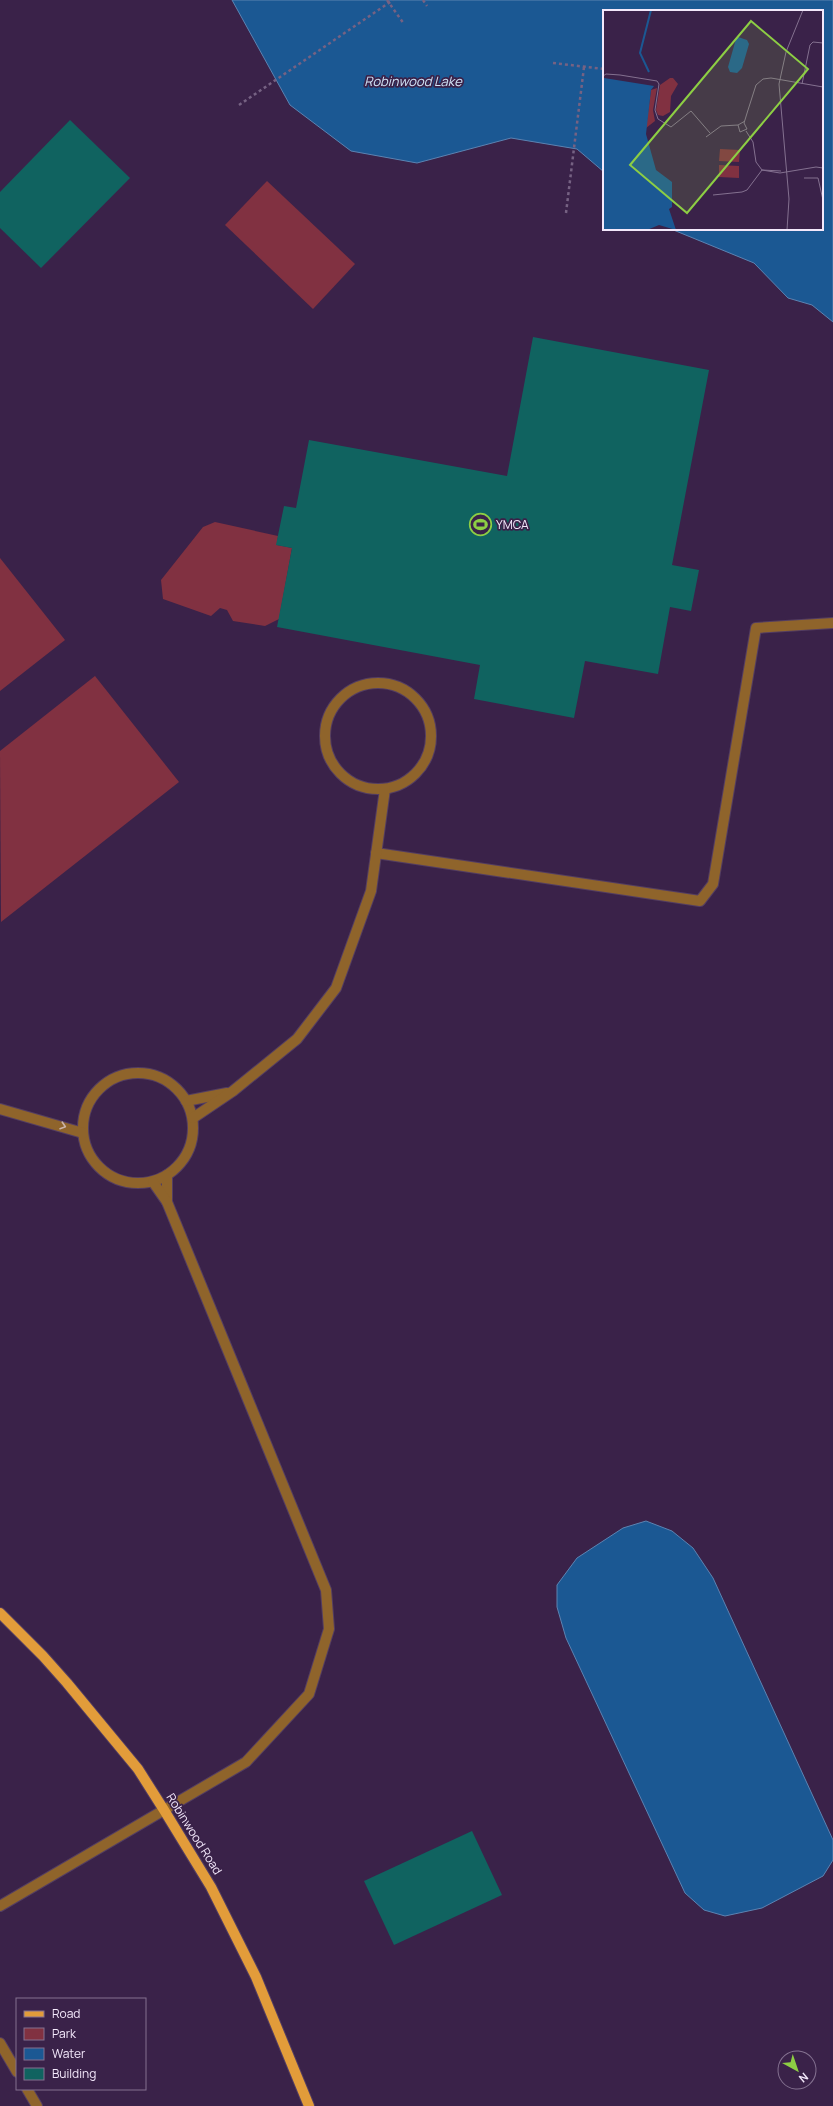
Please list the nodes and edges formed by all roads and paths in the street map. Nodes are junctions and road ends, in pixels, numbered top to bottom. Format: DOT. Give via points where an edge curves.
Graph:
graph roads {
  1 [pos="387,0"];
  2 [pos="394,0"];
  3 [pos="422,0"];
  4 [pos="389,3"];
  5 [pos="427,6"];
  6 [pos="404,24"];
  7 [pos="553,63"];
  8 [pos="584,67"];
  9 [pos="603,69"];
  10 [pos="239,105"];
  11 [pos="566,213"];
  12 [pos="833,623"];
  13 [pos="385,789"];
  14 [pos="376,853"];
  15 [pos="233,1091"];
  16 [pos="186,1101"];
  17 [pos="0,1109"];
  18 [pos="192,1118"];
  19 [pos="83,1133"];
  20 [pos="167,1175"];
  21 [pos="153,1182"];
  22 [pos="167,1202"];
  23 [pos="0,1613"];
  24 [pos="164,1810"];
  25 [pos="0,1906"];
  26 [pos="0,2043"];
  27 [pos="16,2070"];
  28 [pos="28,2090"];
  29 [pos="37,2106"];
  30 [pos="309,2106"];
  1 -- 4 [label="path"];
  2 -- 4 [label="path"];
  3 -- 5 [label="path"];
  4 -- 6 [label="path"];
  4 -- 10 [label="path"];
  7 -- 8 [label="path"];
  8 -- 9 [label="path"];
  8 -- 11 [label="path"];
  12 -- 14 [label="lane" via="756,628 713,884 700,902"];
  13 -- 13 [label="lane" via="401,784 415,773 425,760 431,744 430,727 425,711 415,697 385,683 368,684 352,690 339,700 325,729 326,745 331,760 340,774 353,783"];
  13 -- 14 [label="lane"];
  14 -- 15 [label="lane" via="371,891 336,988 297,1039"];
  15 -- 16 [label="lane"];
  15 -- 18 [label="lane"];
  16 -- 18 [label="lane"];
  16 -- 19 [label="lane" via="175,1086 159,1077 141,1073 122,1075 105,1084 92,1097 84,1114"];
  17 -- 19 [label="lane, one-way"];
  18 -- 20 [label="lane" via="193,1134 189,1150 180,1165"];
  19 -- 21 [label="lane" via="86,1149 106,1174 121,1181 137,1184"];
  20 -- 21 [label="lane"];
  20 -- 22 [label="lane"];
  21 -- 22 [label="lane"];
  22 -- 24 [label="lane" via="326,1590 329,1629 309,1694 246,1762"];
  23 -- 24 [label="main road, Robinwood Road" via="43,1656 138,1769"];
  24 -- 25 [label="lane"];
  24 -- 30 [label="main road, Robinwood Road" via="211,1887 256,1977"];
  26 -- 27 [label="lane"];
  28 -- 29 [label="lane"];
}
